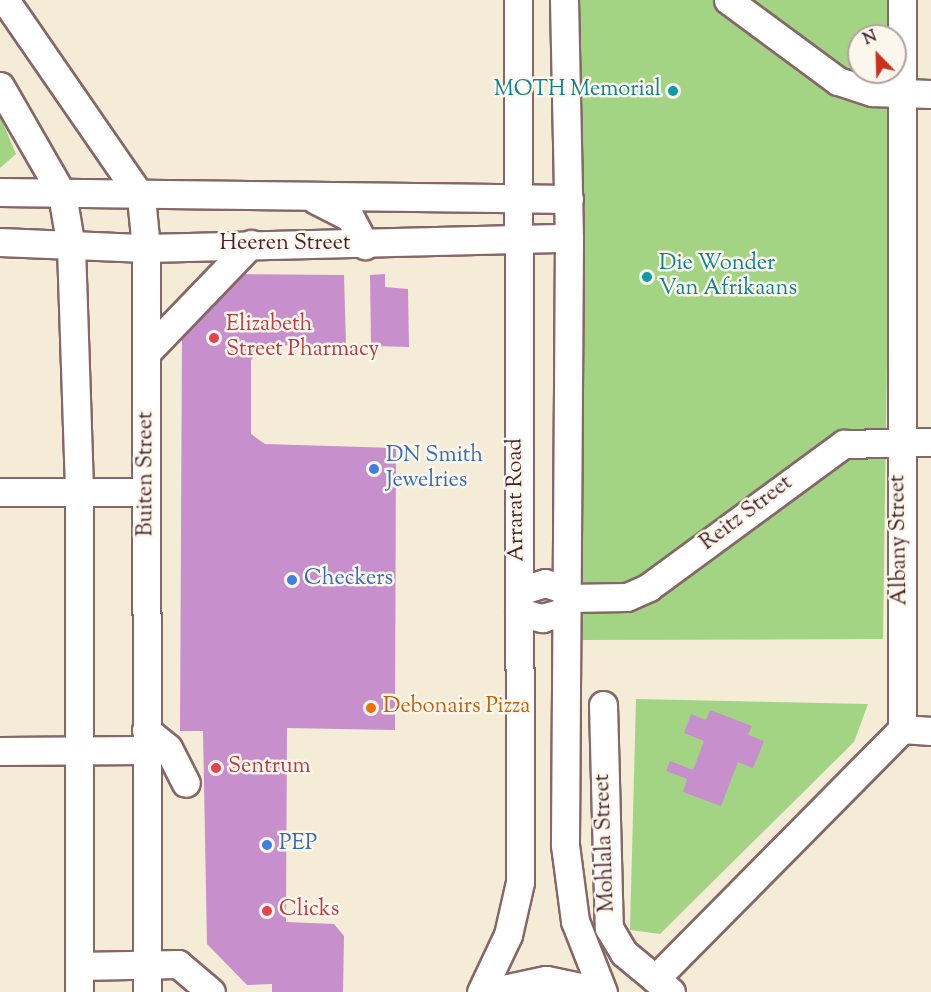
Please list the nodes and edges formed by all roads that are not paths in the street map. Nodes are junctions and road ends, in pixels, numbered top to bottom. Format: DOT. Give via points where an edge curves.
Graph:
graph roads {
  1 [pos="5,0"];
  2 [pos="518,0"];
  3 [pos="564,0"];
  4 [pos="728,0"];
  5 [pos="902,0"];
  6 [pos="0,86"];
  7 [pos="901,94"];
  8 [pos="931,94"];
  9 [pos="0,192"];
  10 [pos="62,194"];
  11 [pos="141,196"];
  12 [pos="310,197"];
  13 [pos="569,199"];
  14 [pos="515,200"];
  15 [pos="569,238"];
  16 [pos="0,242"];
  17 [pos="515,242"];
  18 [pos="251,244"];
  19 [pos="365,245"];
  20 [pos="70,247"];
  21 [pos="146,248"];
  22 [pos="147,352"];
  23 [pos="898,442"];
  24 [pos="931,442"];
  25 [pos="0,492"];
  26 [pos="79,492"];
  27 [pos="146,492"];
  28 [pos="566,600"];
  29 [pos="519,601"];
  30 [pos="603,705"];
  31 [pos="902,729"];
  32 [pos="931,731"];
  33 [pos="146,740"];
  34 [pos="0,751"];
  35 [pos="78,751"];
  36 [pos="186,783"];
  37 [pos="79,979"];
  38 [pos="147,979"];
  39 [pos="663,986"];
  40 [pos="211,992"];
  41 [pos="481,992"];
  42 [pos="504,992"];
  43 [pos="589,992"];
  44 [pos="603,992"];
  1 -- 11 [label="street, Buiten Street"];
  2 -- 14 [label="street, Arrarat Road"];
  3 -- 13 [label="street"];
  4 -- 7 [label="street" via="838,81"];
  5 -- 7 [label="street, Albany Street"];
  6 -- 10 [label="street"];
  7 -- 8 [label="street"];
  7 -- 23 [label="street, Albany Street"];
  9 -- 10 [label="street"];
  10 -- 11 [label="street"];
  10 -- 20 [label="street"];
  11 -- 12 [label="street"];
  11 -- 21 [label="street, Buiten Street"];
  12 -- 14 [label="street"];
  12 -- 19 [label="street" via="350,217"];
  13 -- 14 [label="street"];
  13 -- 15 [label="street"];
  14 -- 17 [label="street, Arrarat Road"];
  15 -- 17 [label="street, Heeren Street"];
  15 -- 28 [label="street"];
  16 -- 20 [label="street, Heeren Street"];
  17 -- 19 [label="street, Heeren Street"];
  17 -- 29 [label="street, Arrarat Road"];
  18 -- 19 [label="street, Heeren Street"];
  18 -- 21 [label="street, Heeren Street"];
  18 -- 22 [label="street"];
  20 -- 21 [label="street, Heeren Street"];
  20 -- 26 [label="street"];
  21 -- 22 [label="street, Buiten Street"];
  22 -- 27 [label="street, Buiten Street"];
  23 -- 24 [label="street, Reitz Street"];
  23 -- 28 [label="street, Reitz Street" via="860,441 833,450 637,593 599,600"];
  23 -- 31 [label="street, Albany Street"];
  25 -- 26 [label="street"];
  26 -- 27 [label="street"];
  26 -- 35 [label="street"];
  27 -- 33 [label="street, Buiten Street"];
  28 -- 29 [label="street, Reitz Street" via="535,618"];
  28 -- 44 [label="street" via="565,845 575,921"];
  29 -- 41 [label="street, Arrarat Road" via="520,882 508,935"];
  30 -- 39 [label="street, Mohlala Street" via="606,914 615,942"];
  31 -- 32 [label="street"];
  31 -- 39 [label="street"];
  33 -- 35 [label="street"];
  33 -- 36 [label="street" via="168,748"];
  33 -- 38 [label="street, Buiten Street"];
  34 -- 35 [label="street"];
  35 -- 37 [label="street"];
  37 -- 38 [label="street"];
  38 -- 40 [label="street" via="178,964"];
  42 -- 43 [label="main road" via="546,983"];
}
